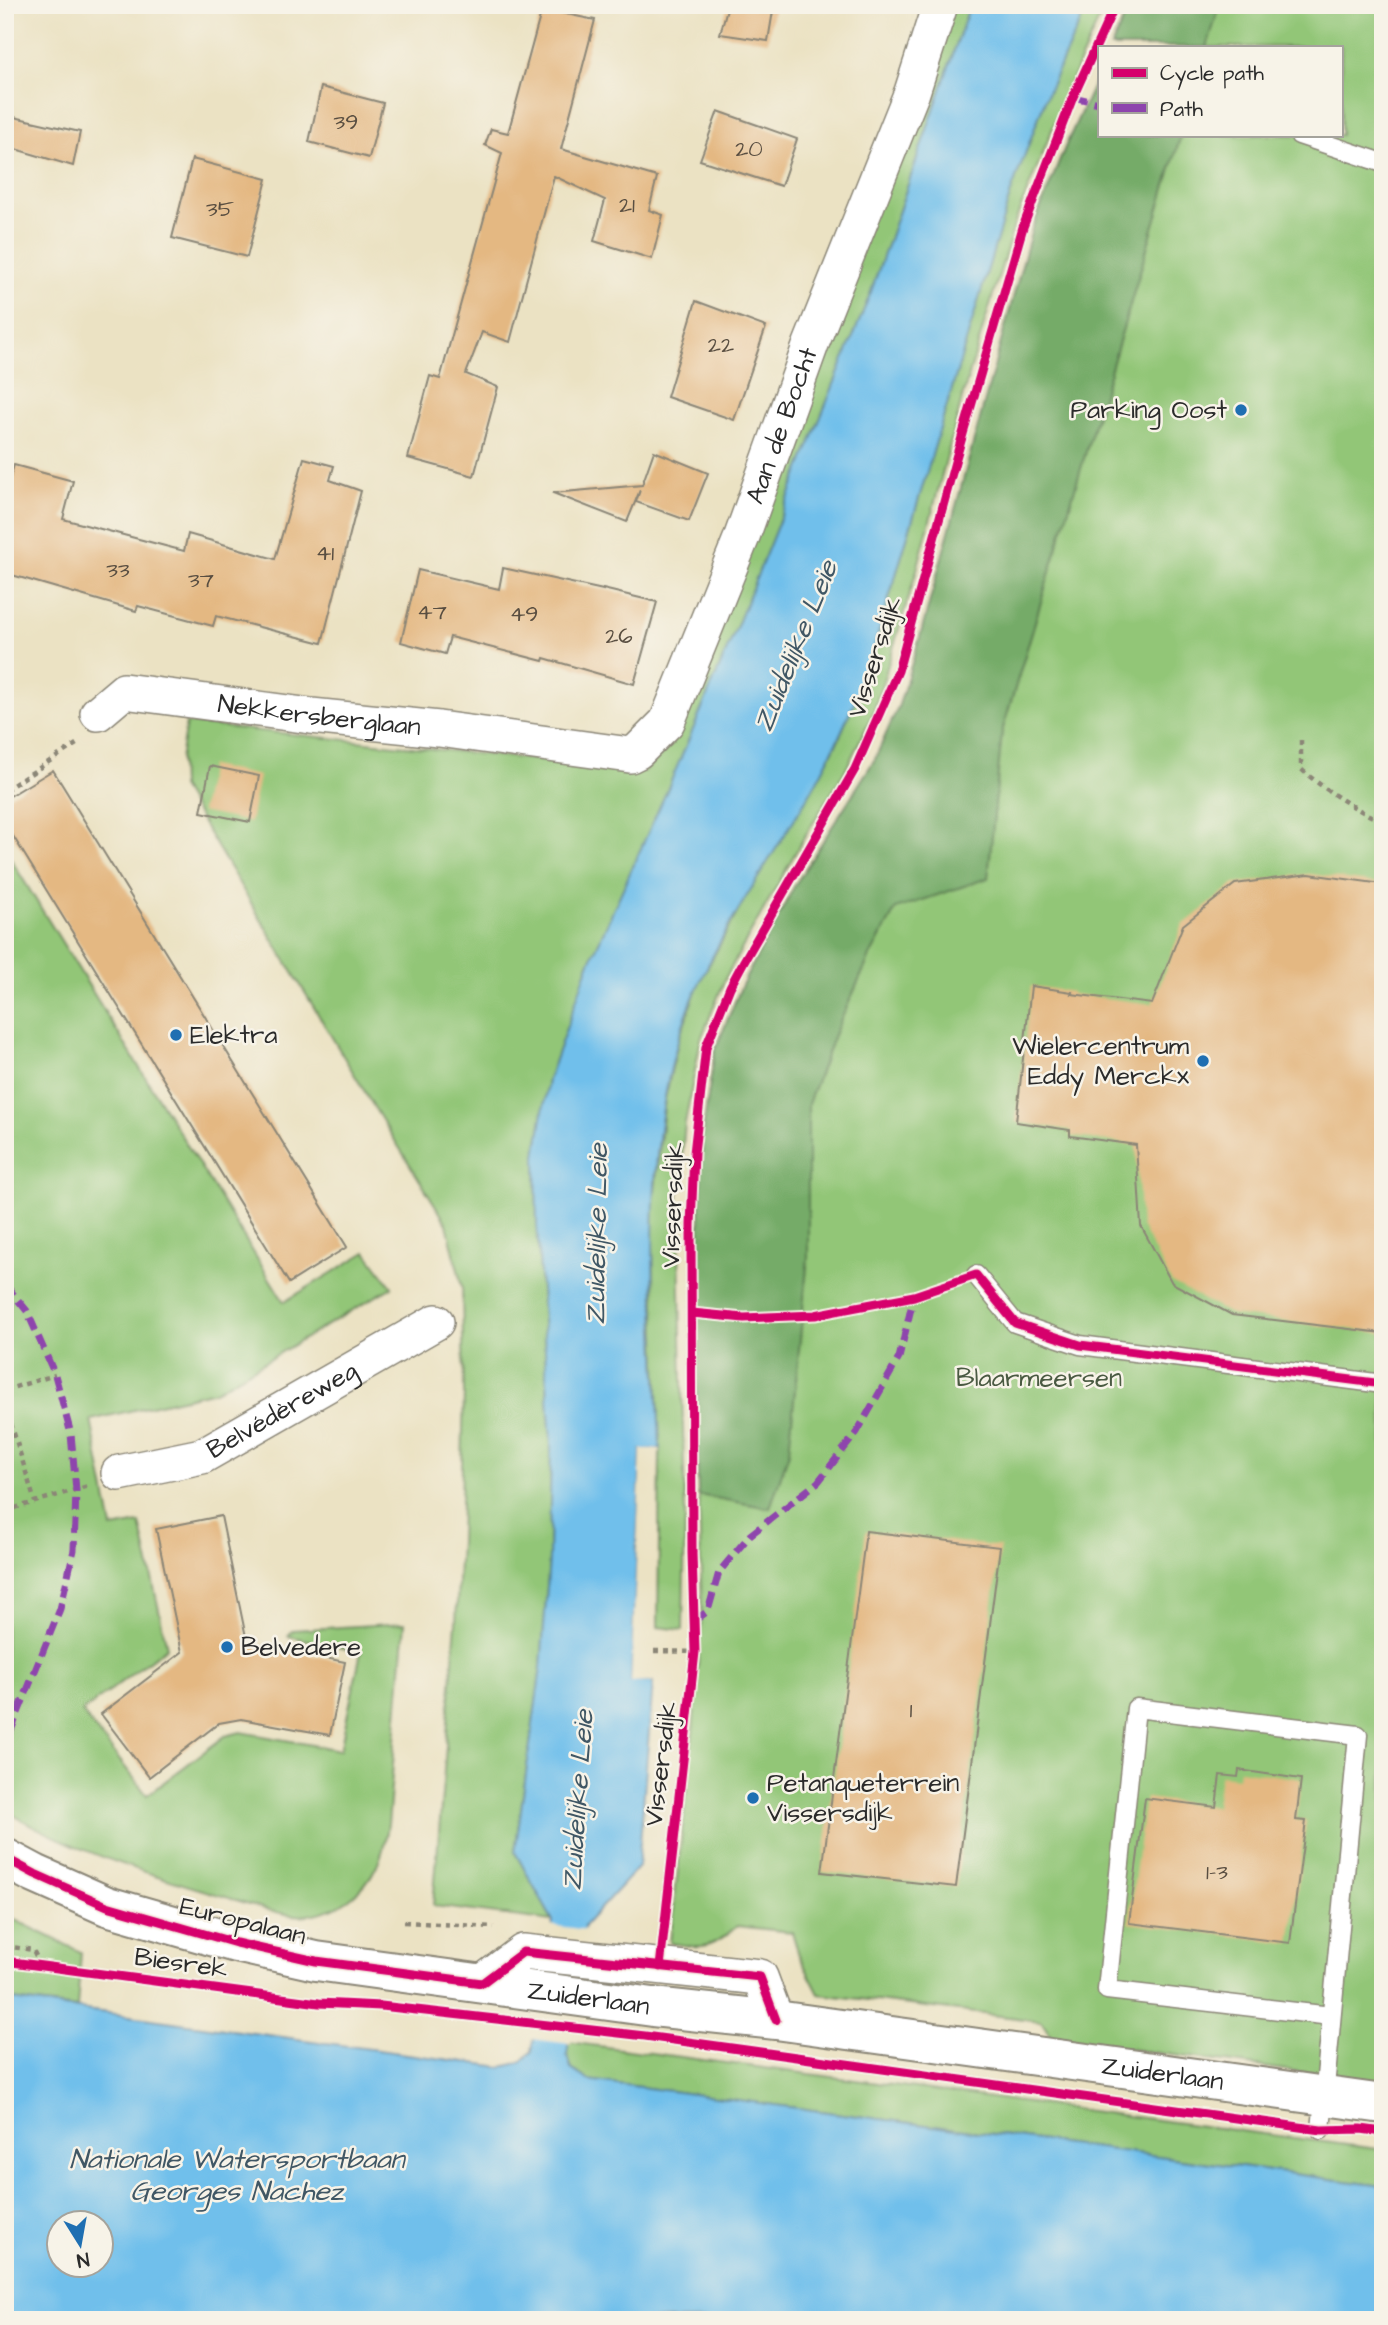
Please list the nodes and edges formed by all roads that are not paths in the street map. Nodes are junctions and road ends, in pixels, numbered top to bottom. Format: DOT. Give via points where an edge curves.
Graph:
graph roads {
  1 [pos="940,5"];
  2 [pos="1302,136"];
  3 [pos="1383,163"];
  4 [pos="98,713"];
  5 [pos="549,744"];
  6 [pos="975,1275"];
  7 [pos="436,1322"];
  8 [pos="1383,1384"];
  9 [pos="119,1473"];
  10 [pos="5,1858"];
  11 [pos="500,1986"];
  12 [pos="1331,2016"];
  13 [pos="776,2020"];
  14 [pos="1383,2104"];
  15 [pos="1322,2113"];
  1 -- 5 [label="street, Aan de Bocht" via="912,92 667,722 629,755"];
  2 -- 3 [label="lane"];
  4 -- 5 [label="street, Nekkersberglaan" via="124,691"];
  6 -- 8 [label="lane" via="1015,1323 1080,1345"];
  7 -- 9 [label="street, Belvédèreweg" via="202,1456"];
  10 -- 11 [label="street, Europalaan" via="107,1906 236,1943 316,1961"];
  11 -- 13 [label="street, Zuiderlaan"];
  11 -- 13 [label="street, Zuiderlaan" via="511,1939 604,1961 760,1977"];
  12 -- 12 [label="lane" via="1358,1735 1136,1708 1107,1990"];
  12 -- 15 [label="lane"];
  13 -- 15 [label="street, Zuiderlaan"];
  14 -- 15 [label="street, Zuiderlaan"];
}
